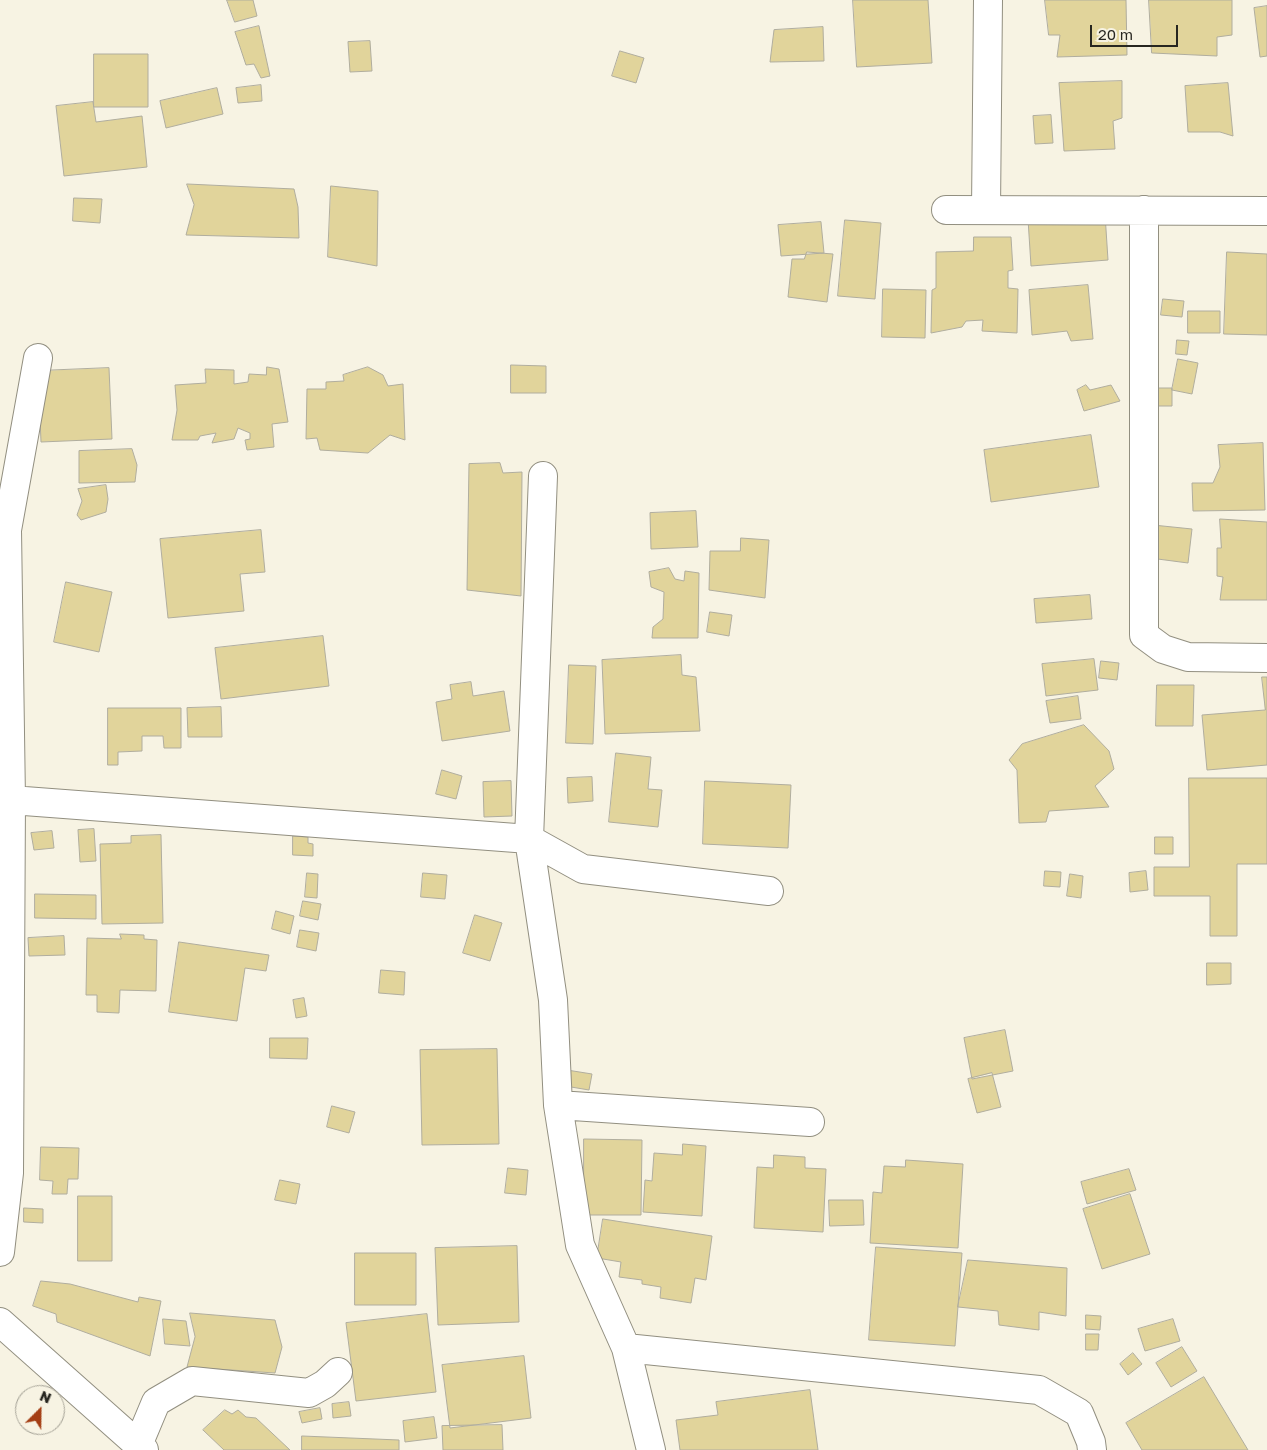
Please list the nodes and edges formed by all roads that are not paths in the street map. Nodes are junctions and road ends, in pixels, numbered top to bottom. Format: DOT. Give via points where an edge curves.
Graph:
graph roads {
  1 [pos="988,0"];
  2 [pos="946,210"];
  3 [pos="986,210"];
  4 [pos="1144,210"];
  5 [pos="1267,212"];
  6 [pos="38,358"];
  7 [pos="543,476"];
  8 [pos="1267,658"];
  9 [pos="11,800"];
  10 [pos="529,839"];
  11 [pos="769,891"];
  12 [pos="558,1105"];
  13 [pos="810,1122"];
  14 [pos="0,1252"];
  15 [pos="0,1322"];
  16 [pos="626,1348"];
  17 [pos="338,1372"];
  18 [pos="141,1447"];
  19 [pos="651,1450"];
  20 [pos="1092,1450"];
  1 -- 3 [label="street"];
  2 -- 3 [label="street"];
  3 -- 4 [label="street"];
  4 -- 5 [label="street"];
  4 -- 8 [label="street" via="1144,636 1163,649 1188,658"];
  6 -- 9 [label="street" via="7,530"];
  7 -- 10 [label="street"];
  9 -- 10 [label="street"];
  9 -- 14 [label="street" via="9,1173"];
  10 -- 11 [label="street" via="584,869"];
  10 -- 12 [label="street" via="553,1000"];
  12 -- 13 [label="street"];
  12 -- 16 [label="street" via="580,1245"];
  15 -- 18 [label="street"];
  16 -- 19 [label="street"];
  16 -- 20 [label="street" via="1039,1390 1079,1413"];
  17 -- 18 [label="street" via="309,1393 192,1381 156,1402"];
}
